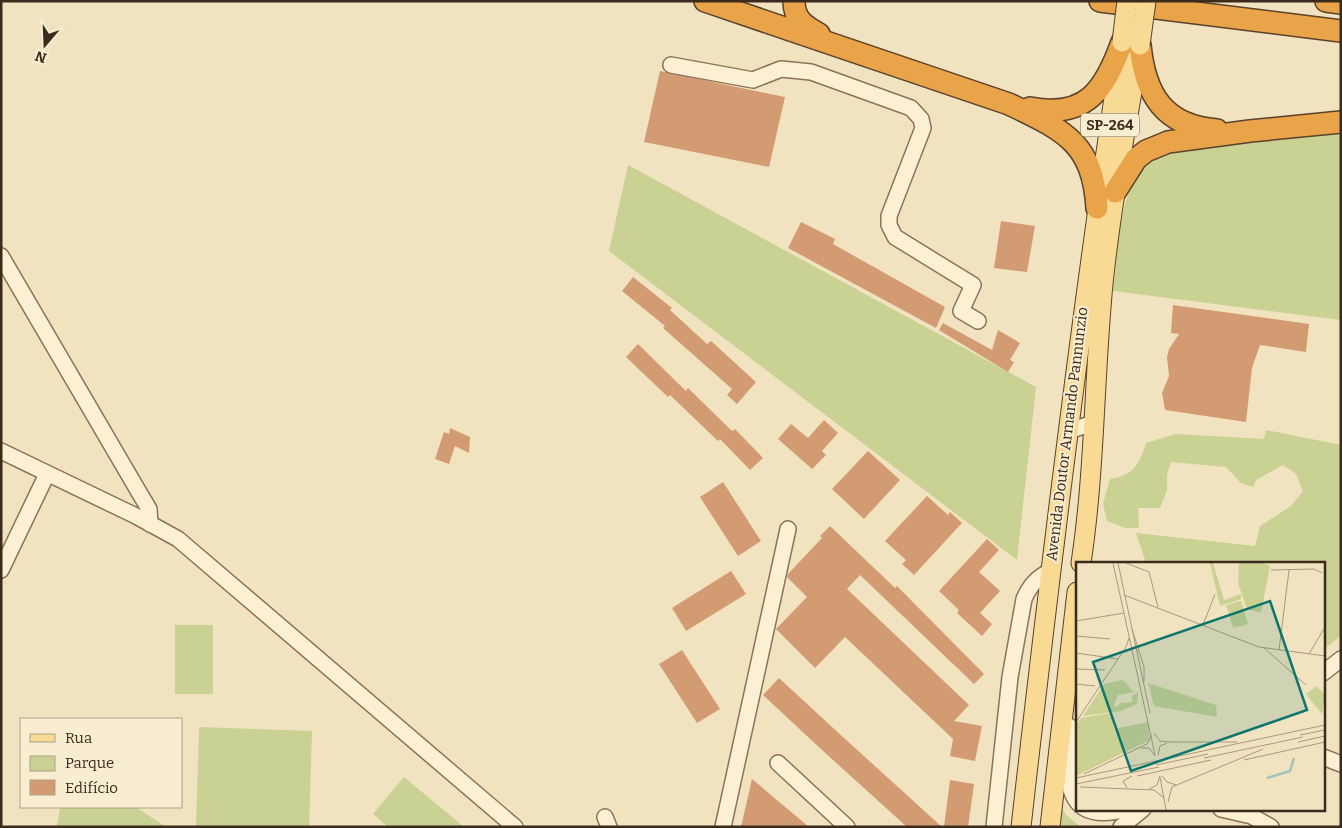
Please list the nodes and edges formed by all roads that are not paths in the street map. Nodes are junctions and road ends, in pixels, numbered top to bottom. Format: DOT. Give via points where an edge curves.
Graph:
graph roads {
  1 [pos="705,1"];
  2 [pos="794,1"];
  3 [pos="1100,1"];
  4 [pos="1127,1"];
  5 [pos="1146,1"];
  6 [pos="1326,1"];
  7 [pos="1341,3"];
  8 [pos="1341,31"];
  9 [pos="1131,44"];
  10 [pos="840,48"];
  11 [pos="671,65"];
  12 [pos="1009,104"];
  13 [pos="1341,122"];
  14 [pos="1250,131"];
  15 [pos="1115,192"];
  16 [pos="1097,208"];
  17 [pos="1,256"];
  18 [pos="978,321"];
  19 [pos="1094,423"];
  20 [pos="1070,431"];
  21 [pos="1,451"];
  22 [pos="47,474"];
  23 [pos="1057,516"];
  24 [pos="150,524"];
  25 [pos="1086,524"];
  26 [pos="788,529"];
  27 [pos="1053,548"];
  28 [pos="1081,559"];
  29 [pos="1,570"];
  30 [pos="1050,571"];
  31 [pos="1076,603"];
  32 [pos="1071,656"];
  33 [pos="1341,660"];
  34 [pos="1324,672"];
  35 [pos="1324,757"];
  36 [pos="778,763"];
  37 [pos="1341,764"];
  38 [pos="1076,810"];
  39 [pos="1076,810"];
  40 [pos="1125,810"];
  41 [pos="1142,810"];
  42 [pos="1243,811"];
  43 [pos="509,825"];
  44 [pos="723,827"];
  45 [pos="847,827"];
  46 [pos="994,827"];
  47 [pos="1022,827"];
  48 [pos="1050,827"];
  49 [pos="1121,827"];
  50 [pos="1271,827"];
  1 -- 10 [label="highway"];
  2 -- 10 [label="highway" via="794,11 801,24"];
  3 -- 8 [label="highway"];
  4 -- 9 [label="main road, SP-264, bridge"];
  5 -- 9 [label="main road, SP-264, bridge"];
  6 -- 7 [label="highway"];
  9 -- 12 [label="highway" via="1105,83 1078,106 1050,112"];
  9 -- 14 [label="highway" via="1150,91 1169,113 1182,122 1207,129"];
  9 -- 15 [label="main road, Avenida Doutor Armando Pannunzio / SP-264"];
  9 -- 16 [label="main road, Avenida Doutor Armando Pannunzio / SP-264"];
  10 -- 12 [label="highway"];
  11 -- 18 [label="street" via="753,80 781,69 811,72 911,108 923,128 888,216 889,225 895,236 973,286 961,311"];
  12 -- 16 [label="highway" via="1058,128 1070,138 1094,180"];
  13 -- 14 [label="highway"];
  14 -- 15 [label="highway" via="1168,142 1146,151 1129,167"];
  15 -- 19 [label="main road, Avenida Doutor Armando Pannunzio" via="1103,282"];
  16 -- 20 [label="main road, Avenida Doutor Armando Pannunzio"];
  17 -- 24 [label="street" via="149,509"];
  19 -- 20 [label="street"];
  19 -- 25 [label="main road, Avenida Doutor Armando Pannunzio"];
  20 -- 23 [label="main road, Avenida Doutor Armando Pannunzio"];
  21 -- 22 [label="street"];
  22 -- 24 [label="street"];
  22 -- 29 [label="street"];
  23 -- 25 [label="main road" via="1070,526"];
  23 -- 27 [label="main road, Avenida Doutor Armando Pannunzio"];
  24 -- 43 [label="street" via="178,539"];
  25 -- 28 [label="main road, Avenida Doutor Armando Pannunzio"];
  26 -- 44 [label="street"];
  27 -- 28 [label="main road" via="1065,543"];
  27 -- 30 [label="main road, Avenida Doutor Armando Pannunzio"];
  30 -- 46 [label="street" via="1038,578 1024,599 1010,677"];
  30 -- 47 [label="main road, Avenida Doutor Armando Pannunzio"];
  31 -- 32 [label="main road"];
  32 -- 39 [label="street" via="1068,790"];
  32 -- 48 [label="main road"];
  33 -- 34 [label="street"];
  35 -- 37 [label="street"];
  36 -- 45 [label="street"];
  38 -- 40 [label="street" via="1094,820 1110,818"];
  41 -- 49 [label="street"];
  42 -- 50 [label="street"];
}
